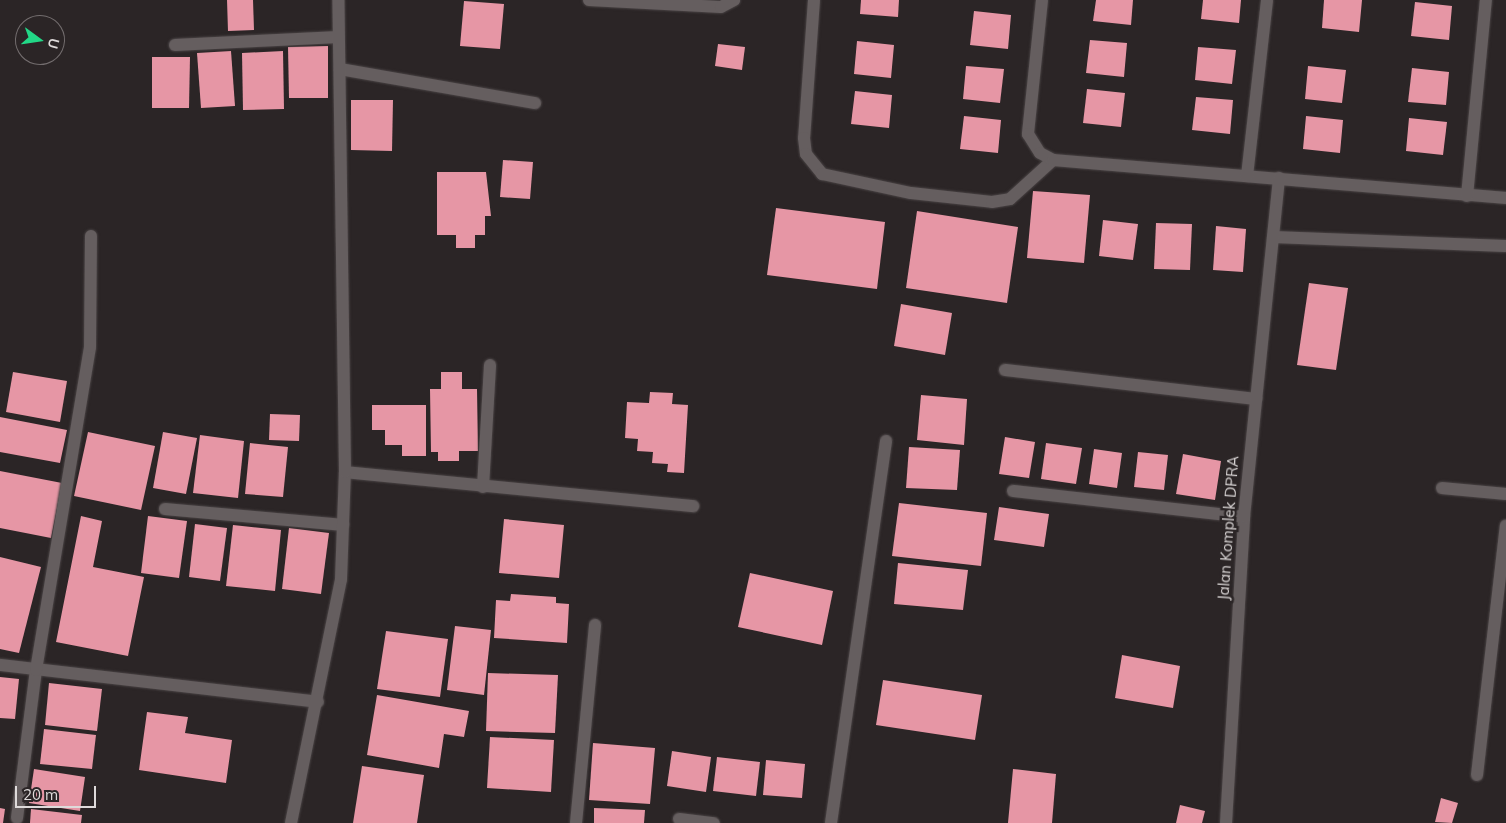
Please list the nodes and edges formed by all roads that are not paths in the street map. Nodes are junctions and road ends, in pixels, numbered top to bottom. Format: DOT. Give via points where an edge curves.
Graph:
graph roads {
  1 [pos="338,0"];
  2 [pos="589,0"];
  3 [pos="734,0"];
  4 [pos="814,0"];
  5 [pos="1042,0"];
  6 [pos="1267,0"];
  7 [pos="1486,0"];
  8 [pos="610,1"];
  9 [pos="338,37"];
  10 [pos="176,45"];
  11 [pos="340,69"];
  12 [pos="535,103"];
  13 [pos="1053,160"];
  14 [pos="1247,176"];
  15 [pos="1280,178"];
  16 [pos="1467,196"];
  17 [pos="1506,198"];
  18 [pos="92,236"];
  19 [pos="1273,237"];
  20 [pos="1506,246"];
  21 [pos="490,365"];
  22 [pos="1005,370"];
  23 [pos="1256,398"];
  24 [pos="886,441"];
  25 [pos="345,472"];
  26 [pos="483,487"];
  27 [pos="1442,488"];
  28 [pos="1013,492"];
  29 [pos="1506,494"];
  30 [pos="693,506"];
  31 [pos="165,509"];
  32 [pos="1244,517"];
  33 [pos="343,525"];
  34 [pos="1506,526"];
  35 [pos="595,626"];
  36 [pos="0,665"];
  37 [pos="36,670"];
  38 [pos="318,702"];
  39 [pos="1477,776"];
  40 [pos="17,818"];
  41 [pos="679,819"];
  42 [pos="292,823"];
  43 [pos="576,823"];
  44 [pos="714,823"];
  45 [pos="831,823"];
  46 [pos="1226,823"];
  1 -- 9 [label="street"];
  2 -- 8 [label="street"];
  3 -- 8 [label="street" via="721,7"];
  4 -- 13 [label="street" via="804,138 806,154 822,174 910,193 992,202 1010,199"];
  5 -- 13 [label="street" via="1028,134 1040,153"];
  6 -- 14 [label="street"];
  7 -- 16 [label="street"];
  9 -- 10 [label="street"];
  9 -- 11 [label="street"];
  11 -- 12 [label="street"];
  11 -- 25 [label="street"];
  13 -- 14 [label="street"];
  14 -- 15 [label="street"];
  15 -- 16 [label="street"];
  15 -- 19 [label="street, Jalan Komplek DPRA"];
  16 -- 17 [label="street"];
  18 -- 37 [label="street" via="90,347"];
  19 -- 20 [label="street"];
  19 -- 23 [label="street, Jalan Komplek DPRA"];
  21 -- 26 [label="street"];
  22 -- 23 [label="street"];
  23 -- 32 [label="street, Jalan Komplek DPRA"];
  24 -- 45 [label="street"];
  25 -- 26 [label="street"];
  25 -- 33 [label="street"];
  26 -- 30 [label="street"];
  27 -- 29 [label="street"];
  28 -- 32 [label="street"];
  31 -- 33 [label="street"];
  32 -- 46 [label="street, Jalan Komplek DPRA"];
  33 -- 38 [label="street" via="342,579"];
  34 -- 39 [label="street"];
  35 -- 43 [label="street"];
  36 -- 37 [label="street"];
  37 -- 38 [label="street"];
  37 -- 40 [label="street"];
  38 -- 42 [label="street"];
  41 -- 44 [label="street"];
}
